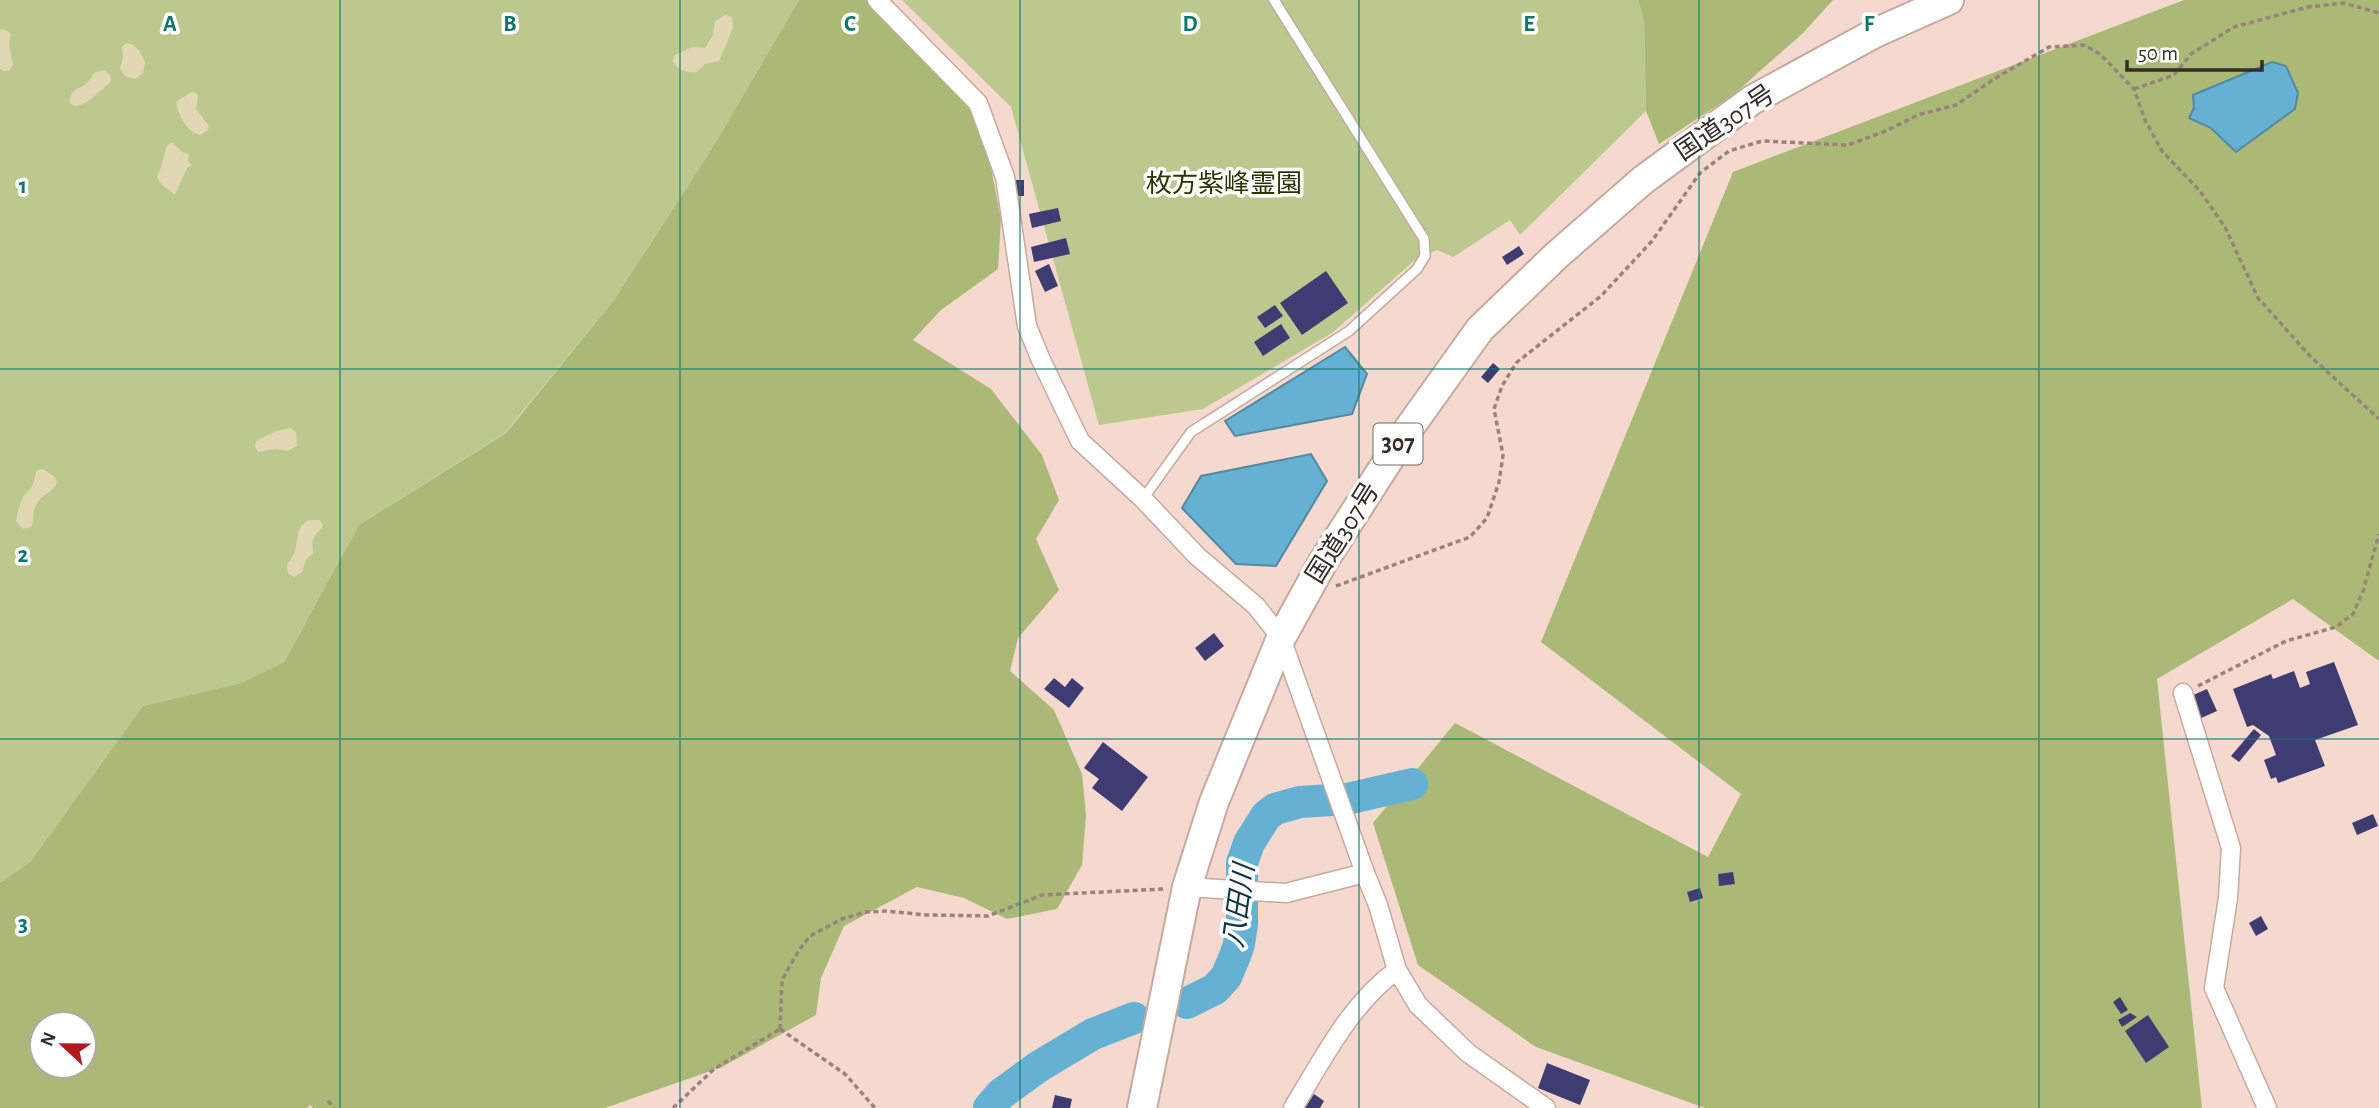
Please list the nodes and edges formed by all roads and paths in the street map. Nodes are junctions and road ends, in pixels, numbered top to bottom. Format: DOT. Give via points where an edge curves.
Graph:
graph roads {
  1 [pos="877,0"];
  2 [pos="1274,0"];
  3 [pos="1950,0"];
  4 [pos="2379,13"];
  5 [pos="2134,89"];
  6 [pos="2379,419"];
  7 [pos="1143,499"];
  8 [pos="2379,534"];
  9 [pos="1304,597"];
  10 [pos="1281,638"];
  11 [pos="2183,693"];
  12 [pos="1365,873"];
  13 [pos="1187,887"];
  14 [pos="1397,970"];
  15 [pos="780,1029"];
  16 [pos="328,1101"];
  17 [pos="334,1108"];
  18 [pos="673,1108"];
  19 [pos="875,1108"];
  20 [pos="1142,1108"];
  21 [pos="1293,1108"];
  22 [pos="1546,1108"];
  23 [pos="2267,1108"];
  1 -- 7 [label="street" via="978,103 1005,177 1027,326 1041,360 1080,441"];
  2 -- 7 [label="lane" via="1424,239 1425,256 1417,269 1349,331 1191,432"];
  3 -- 9 [label="highway, 国道307号 / 307" via="1875,33 1752,100 1643,180 1557,255 1480,328 1407,431"];
  4 -- 5 [label="path" via="2344,3 2308,7 2234,27 2191,54 2175,75"];
  5 -- 6 [label="path" via="2162,151 2200,191 2225,227 2258,298 2309,356"];
  5 -- 9 [label="path" via="2100,54 2084,45 2049,47 1956,105 1918,115 1848,145 1762,141 1729,151 1700,173 1652,241 1601,296 1517,363 1494,409 1503,455 1499,482 1487,517 1469,537"];
  7 -- 10 [label="street" via="1197,556 1256,607"];
  8 -- 11 [label="path" via="2353,614 2336,627 2286,641"];
  9 -- 10 [label="highway, 国道307号 / 307"];
  10 -- 12 [label="street"];
  10 -- 13 [label="highway, 国道307号 / 307" via="1214,803"];
  11 -- 23 [label="street" via="2231,848 2214,988"];
  12 -- 13 [label="street" via="1286,893"];
  12 -- 14 [label="street"];
  13 -- 15 [label="path" via="1042,895 988,916 886,911 842,919 810,936 782,980"];
  13 -- 20 [label="highway, 国道307号 / 307"];
  14 -- 21 [label="street" via="1350,1016"];
  14 -- 22 [label="street" via="1418,1005 1468,1053"];
  15 -- 18 [label="path" via="714,1069"];
  15 -- 19 [label="path" via="845,1074"];
  16 -- 17 [label="path"];
}
